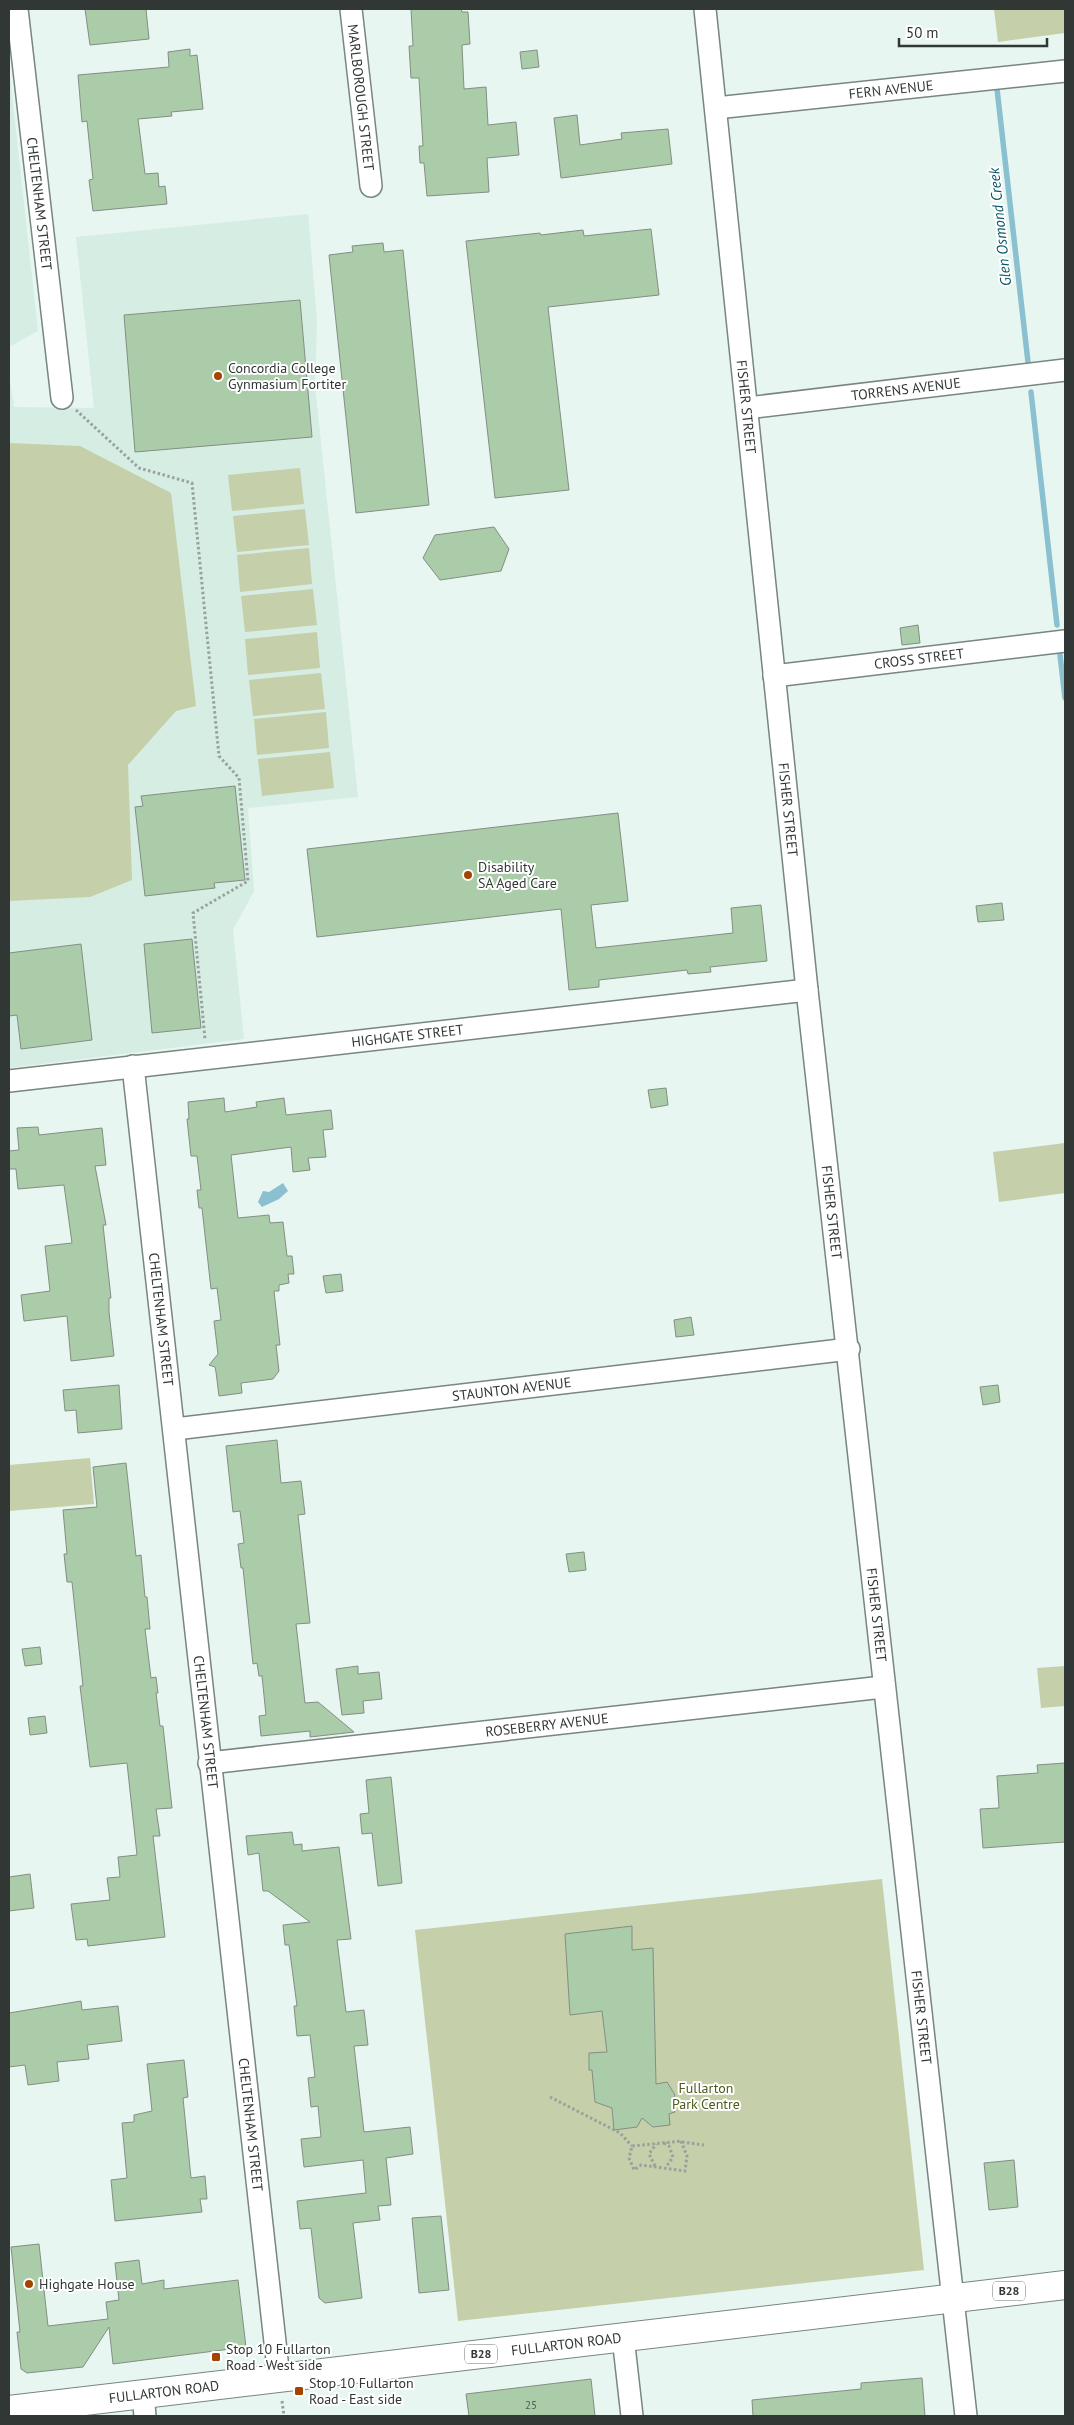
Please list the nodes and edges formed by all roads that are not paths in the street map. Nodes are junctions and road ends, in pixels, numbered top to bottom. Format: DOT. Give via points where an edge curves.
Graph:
graph roads {
  1 [pos="17,9"];
  2 [pos="351,9"];
  3 [pos="705,9"];
  4 [pos="1065,71"];
  5 [pos="716,108"];
  6 [pos="371,186"];
  7 [pos="1065,370"];
  8 [pos="62,398"];
  9 [pos="747,408"];
  10 [pos="1065,641"];
  11 [pos="774,676"];
  12 [pos="807,990"];
  13 [pos="133,1066"];
  14 [pos="9,1081"];
  15 [pos="849,1349"];
  16 [pos="175,1429"];
  17 [pos="883,1687"];
  18 [pos="209,1763"];
  19 [pos="1065,2285"];
  20 [pos="952,2298"];
  21 [pos="623,2337"];
  22 [pos="279,2378"];
  23 [pos="144,2405"];
  24 [pos="9,2410"];
  25 [pos="632,2416"];
  26 [pos="966,2416"];
  1 -- 8 [label="street, CHELTENHAM STREET"];
  2 -- 6 [label="street, MARLBOROUGH STREET"];
  3 -- 5 [label="street, FISHER STREET"];
  4 -- 5 [label="street, FERN AVENUE"];
  5 -- 9 [label="street, FISHER STREET"];
  7 -- 9 [label="street, TORRENS AVENUE"];
  9 -- 11 [label="street, FISHER STREET"];
  10 -- 11 [label="street, CROSS STREET"];
  11 -- 12 [label="street, FISHER STREET"];
  12 -- 13 [label="street, HIGHGATE STREET"];
  12 -- 15 [label="street, FISHER STREET"];
  13 -- 14 [label="street, HIGHGATE STREET"];
  13 -- 16 [label="street, CHELTENHAM STREET"];
  15 -- 16 [label="street, STAUNTON AVENUE"];
  15 -- 17 [label="street, FISHER STREET"];
  16 -- 18 [label="street, CHELTENHAM STREET"];
  17 -- 18 [label="street, ROSEBERRY AVENUE"];
  17 -- 20 [label="street, FISHER STREET"];
  18 -- 22 [label="street, CHELTENHAM STREET"];
  19 -- 20 [label="main road, FULLARTON ROAD / B28"];
  20 -- 21 [label="main road, FULLARTON ROAD / B28"];
  20 -- 26 [label="street, FISHER STREET"];
  21 -- 22 [label="main road, FULLARTON ROAD / B28"];
  21 -- 25 [label="street"];
  22 -- 23 [label="main road, FULLARTON ROAD / B28"];
  23 -- 24 [label="main road, FULLARTON ROAD / B28"];
}
